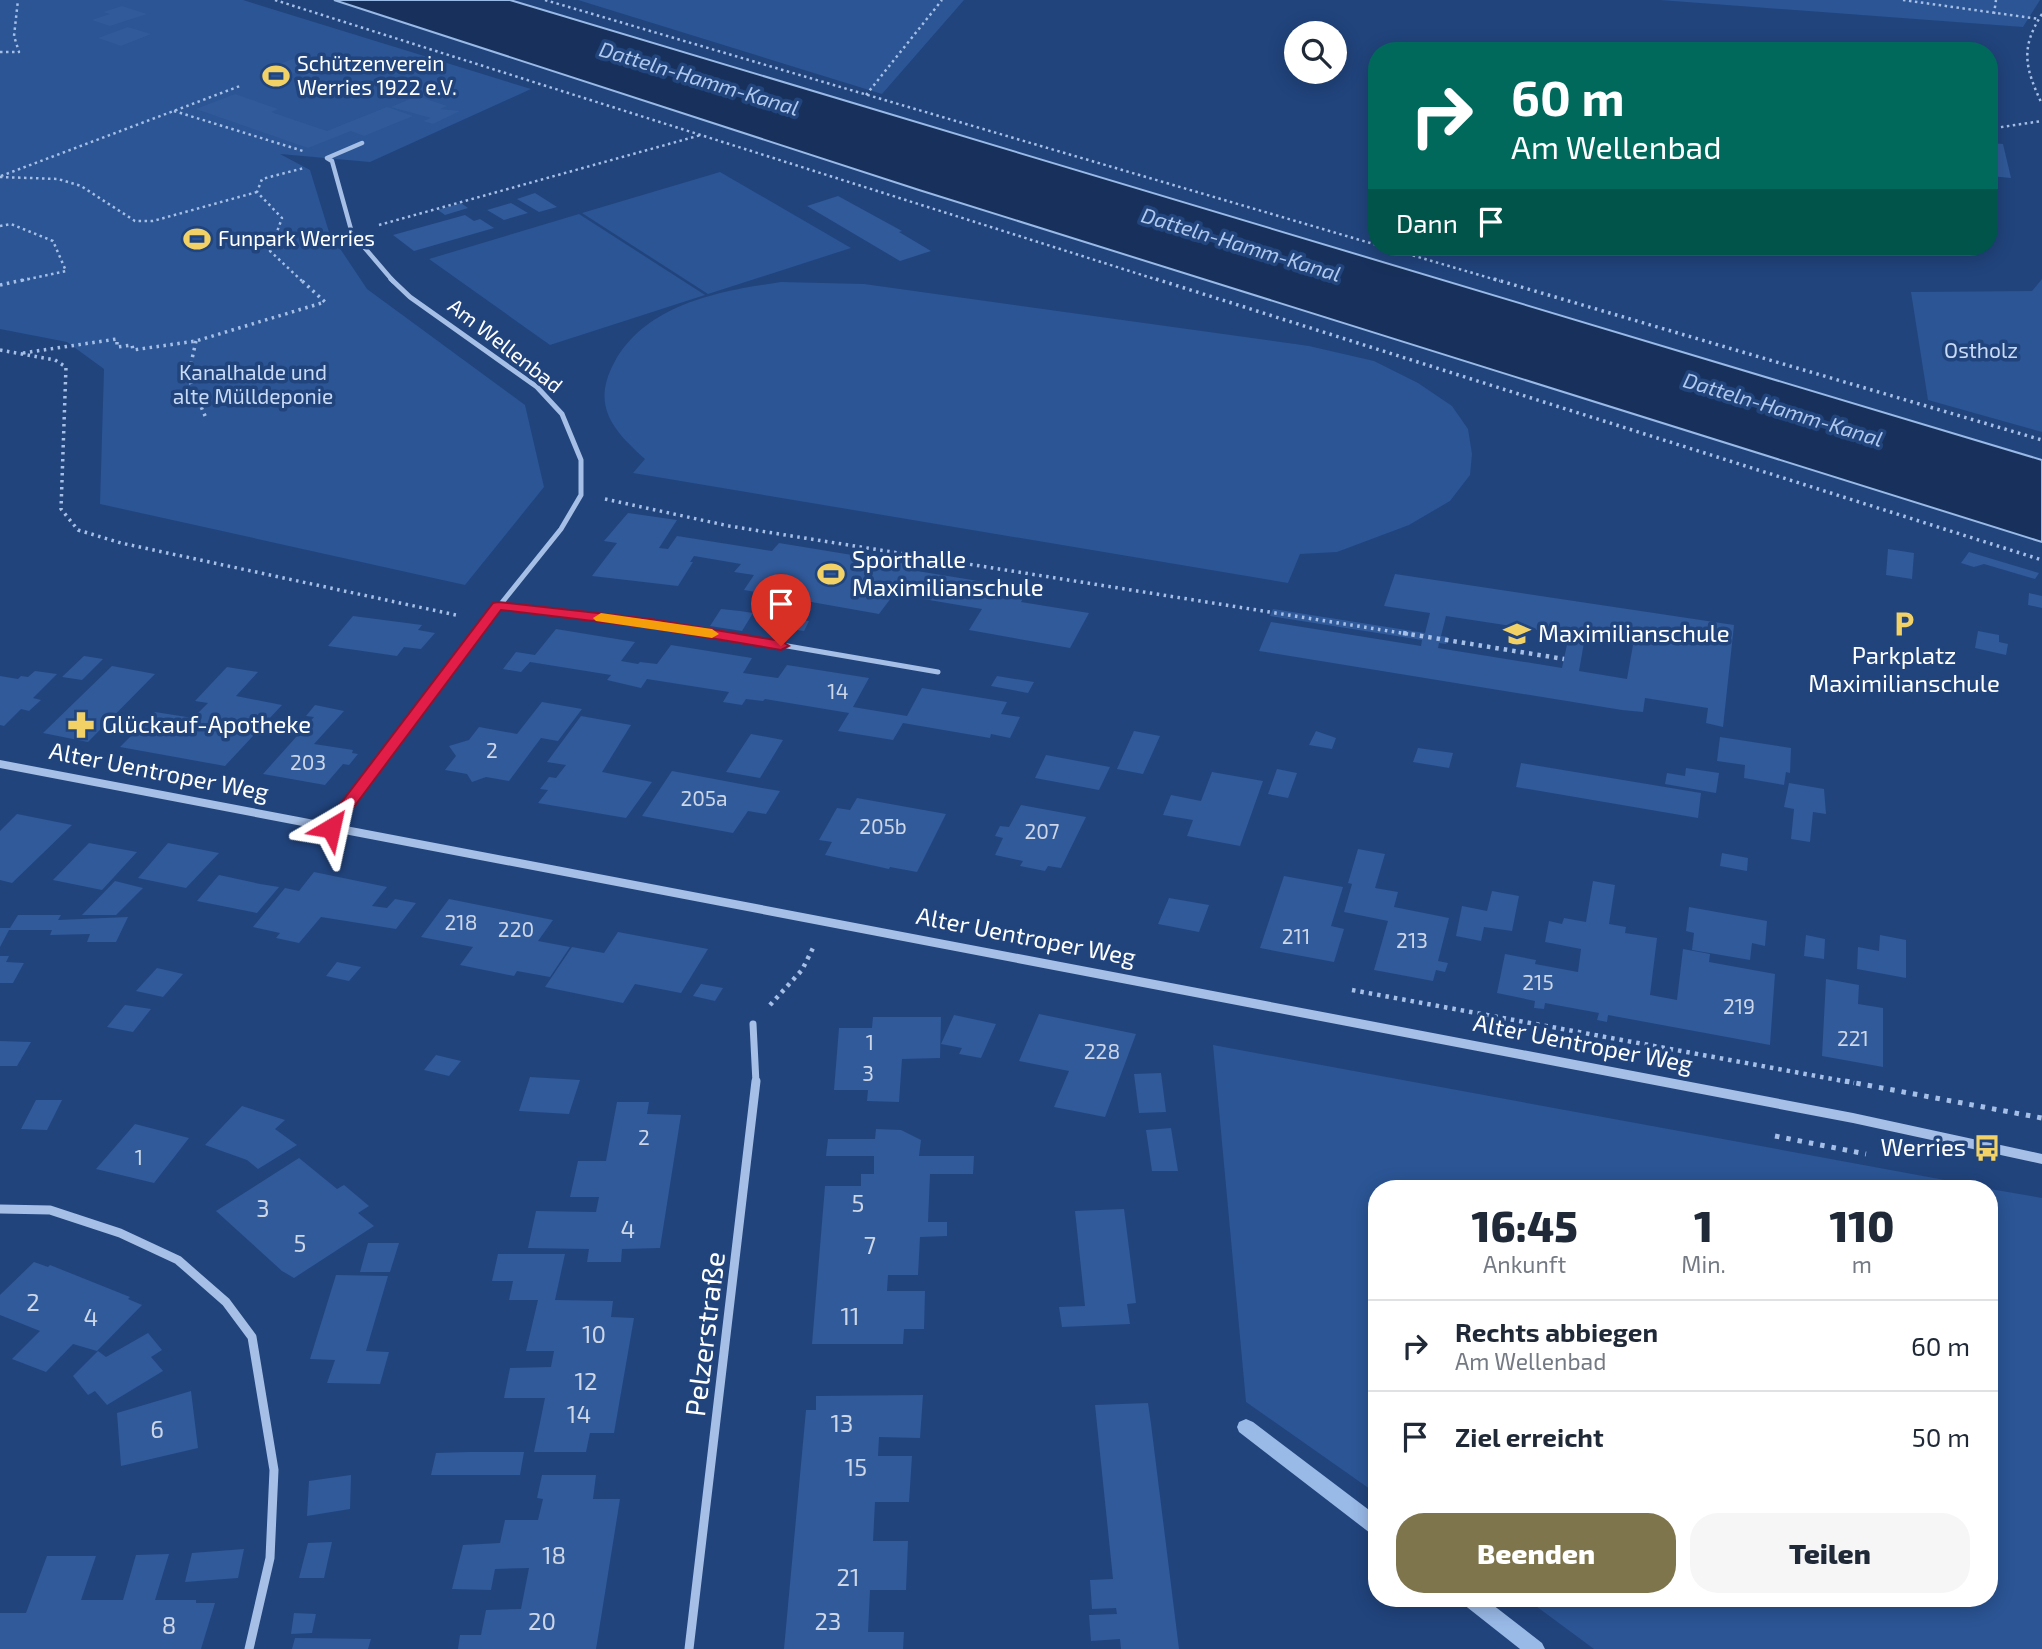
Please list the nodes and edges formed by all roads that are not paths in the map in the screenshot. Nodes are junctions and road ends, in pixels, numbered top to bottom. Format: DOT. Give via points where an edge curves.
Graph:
graph roads {
  1 [pos="362,144"];
  2 [pos="498,606"];
  3 [pos="938,672"];
  4 [pos="0,764"];
  5 [pos="331,828"];
  6 [pos="753,1024"];
  7 [pos="2042,1159"];
  8 [pos="0,1209"];
  9 [pos="249,1649"];
  10 [pos="690,1649"];
  1 -- 2 [label="street, Am Wellenbad" via="329,160 352,233 411,297 537,387 562,414 581,460 581,495 561,529"];
  2 -- 3 [label="lane" via="651,623"];
  2 -- 5 [label="street"];
  4 -- 5 [label="street, Alter Uentroper Weg"];
  5 -- 7 [label="street, Alter Uentroper Weg" via="1853,1118"];
  6 -- 10 [label="street, Pelzerstraße" via="757,1092"];
  8 -- 9 [label="street" via="50,1210 120,1233 178,1260 226,1302 252,1338 274,1470 270,1558"];
}
